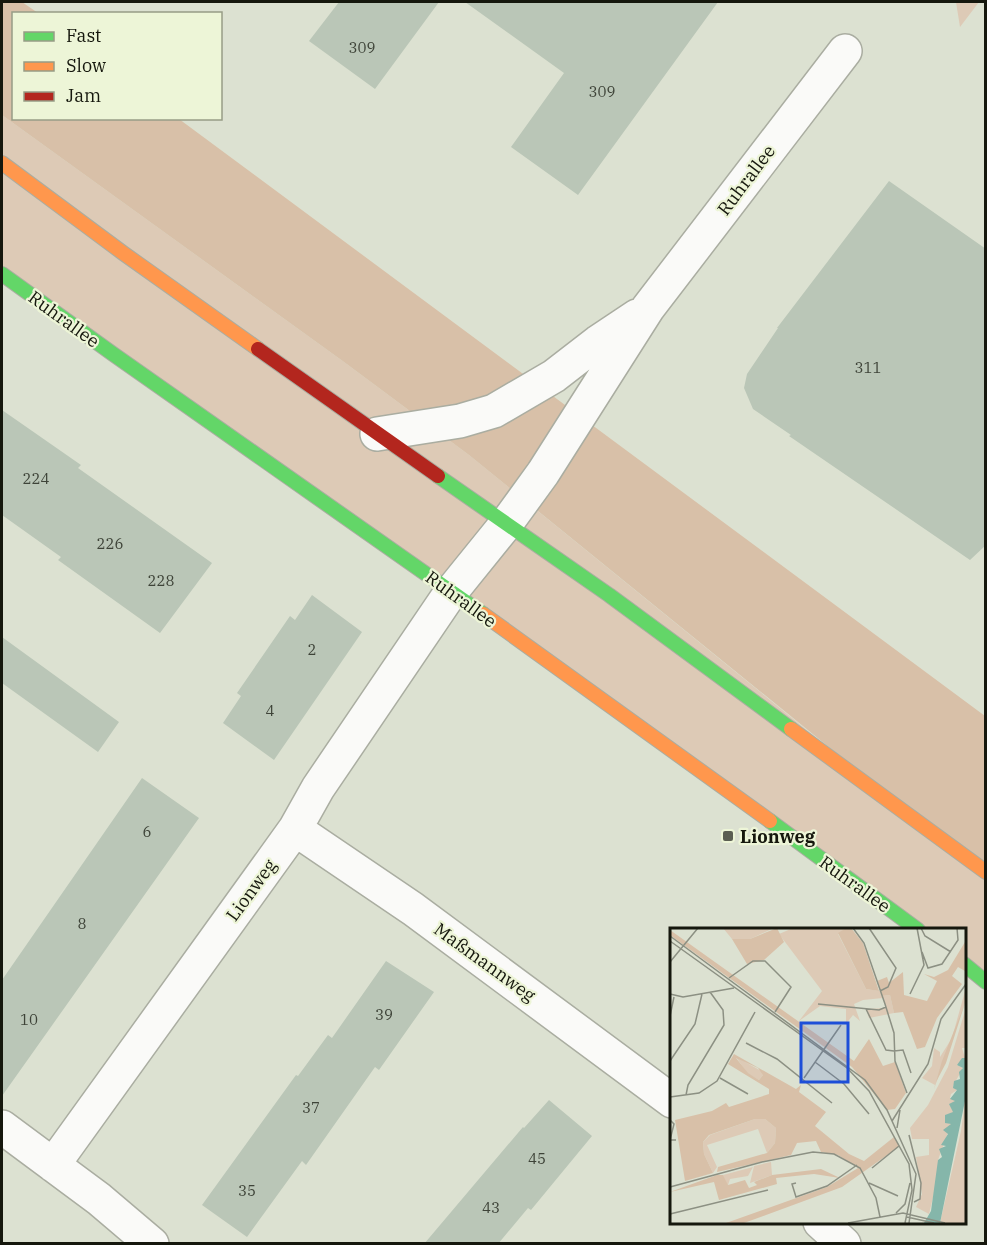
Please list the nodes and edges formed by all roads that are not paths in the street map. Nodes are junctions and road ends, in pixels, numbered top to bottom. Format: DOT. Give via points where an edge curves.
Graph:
graph roads {
  1 [pos="844,51"];
  2 [pos="2,163"];
  3 [pos="2,274"];
  4 [pos="648,308"];
  5 [pos="377,434"];
  6 [pos="506,524"];
  7 [pos="451,592"];
  8 [pos="295,829"];
  9 [pos="986,872"];
  10 [pos="915,928"];
  11 [pos="966,966"];
  12 [pos="986,982"];
  13 [pos="670,1100"];
  14 [pos="2,1127"];
  15 [pos="53,1165"];
  16 [pos="822,1224"];
  17 [pos="153,1244"];
  18 [pos="844,1244"];
  1 -- 4 [label="street, Ruhrallee"];
  2 -- 5 [label="main road"];
  3 -- 7 [label="main road, Ruhrallee"];
  4 -- 5 [label="street, Ruhrallee" via="554,376 494,411 460,421"];
  4 -- 6 [label="street, Ruhrallee"];
  5 -- 6 [label="main road"];
  6 -- 7 [label="street, Lionweg"];
  6 -- 9 [label="main road"];
  7 -- 8 [label="street, Lionweg" via="318,788"];
  7 -- 10 [label="main road, Ruhrallee"];
  8 -- 13 [label="street, Maßmannweg" via="422,916"];
  8 -- 15 [label="street, Lionweg"];
  11 -- 12 [label="main road"];
  14 -- 15 [label="street"];
  15 -- 17 [label="street"];
  16 -- 18 [label="street"];
}
